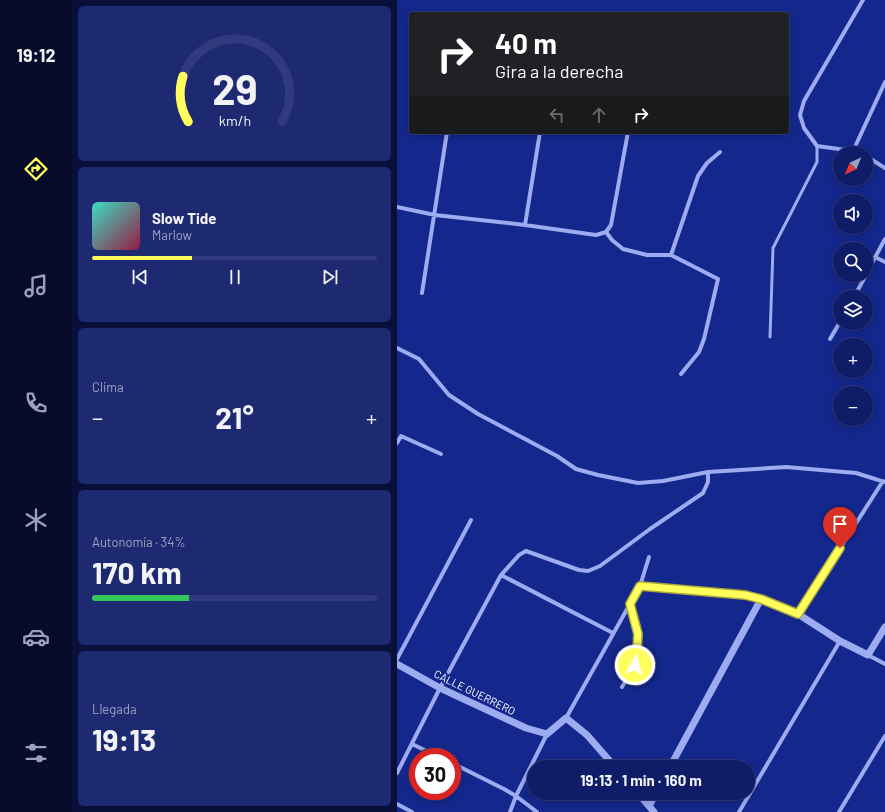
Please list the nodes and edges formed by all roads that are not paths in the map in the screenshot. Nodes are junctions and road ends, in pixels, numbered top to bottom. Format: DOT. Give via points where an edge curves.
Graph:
graph roads {
  1 [pos="863,0"];
  2 [pos="885,82"];
  3 [pos="447,134"];
  4 [pos="540,134"];
  5 [pos="628,134"];
  6 [pos="817,146"];
  7 [pos="855,146"];
  8 [pos="833,148"];
  9 [pos="720,152"];
  10 [pos="873,160"];
  11 [pos="885,168"];
  12 [pos="397,207"];
  13 [pos="435,216"];
  14 [pos="525,225"];
  15 [pos="606,232"];
  16 [pos="885,239"];
  17 [pos="671,255"];
  18 [pos="875,257"];
  19 [pos="873,261"];
  20 [pos="885,262"];
  21 [pos="422,293"];
  22 [pos="835,330"];
  23 [pos="770,337"];
  24 [pos="830,339"];
  25 [pos="397,348"];
  26 [pos="681,374"];
  27 [pos="397,443"];
  28 [pos="441,454"];
  29 [pos="707,472"];
  30 [pos="884,481"];
  31 [pos="471,520"];
  32 [pos="649,557"];
  33 [pos="501,575"];
  34 [pos="640,586"];
  35 [pos="761,599"];
  36 [pos="630,604"];
  37 [pos="798,614"];
  38 [pos="885,627"];
  39 [pos="613,633"];
  40 [pos="840,641"];
  41 [pos="868,655"];
  42 [pos="397,659"];
  43 [pos="397,664"];
  44 [pos="885,664"];
  45 [pos="622,687"];
  46 [pos="440,688"];
  47 [pos="566,718"];
  48 [pos="547,734"];
  49 [pos="885,736"];
  50 [pos="413,744"];
  51 [pos="421,748"];
  52 [pos="609,760"];
  53 [pos="674,760"];
  54 [pos="461,768"];
  55 [pos="397,773"];
  56 [pos="516,796"];
  57 [pos="644,800"];
  58 [pos="652,800"];
  59 [pos="397,804"];
  60 [pos="649,806"];
  61 [pos="412,812"];
  62 [pos="509,812"];
  63 [pos="537,812"];
  64 [pos="654,812"];
  65 [pos="739,812"];
  66 [pos="839,812"];
  1 -- 6 [label="street" via="804,101 800,116 804,128"];
  2 -- 7 [label="street"];
  3 -- 13 [label="street"];
  4 -- 14 [label="street"];
  5 -- 15 [label="street" via="611,225"];
  6 -- 8 [label="street"];
  6 -- 23 [label="lane" via="817,162 773,248"];
  9 -- 17 [label="street" via="707,163 698,176"];
  10 -- 11 [label="street"];
  12 -- 13 [label="street"];
  13 -- 14 [label="street"];
  13 -- 21 [label="street"];
  14 -- 15 [label="street" via="596,235"];
  15 -- 17 [label="street" via="623,249 647,255"];
  16 -- 18 [label="street"];
  17 -- 26 [label="street" via="718,279 699,352"];
  18 -- 19 [label="street"];
  18 -- 20 [label="street"];
  22 -- 24 [label="street"];
  25 -- 29 [label="street" via="419,358 449,395 575,468 638,483"];
  27 -- 28 [label="street" via="401,436"];
  29 -- 30 [label="street" via="786,467 856,473"];
  29 -- 33 [label="street" via="708,482 703,493 600,566 589,571 579,570 526,551"];
  30 -- 37 [label="street"];
  31 -- 42 [label="street"];
  32 -- 34 [label="street"];
  33 -- 39 [label="street"];
  33 -- 46 [label="street"];
  34 -- 35 [label="street" via="745,595"];
  34 -- 36 [label="street"];
  35 -- 37 [label="street"];
  35 -- 53 [label="street"];
  36 -- 39 [label="street"];
  36 -- 45 [label="street" via="638,634 637,650 635,665"];
  37 -- 40 [label="street"];
  38 -- 41 [label="street"];
  39 -- 47 [label="street"];
  40 -- 41 [label="street"];
  40 -- 65 [label="street"];
  41 -- 44 [label="street"];
  43 -- 46 [label="street, CALLE GUERRERO"];
  46 -- 48 [label="street, CALLE GUERRERO" via="526,728"];
  46 -- 50 [label="street"];
  47 -- 48 [label="street"];
  47 -- 52 [label="street" via="587,735"];
  48 -- 56 [label="street"];
  49 -- 66 [label="street"];
  50 -- 51 [label="street"];
  50 -- 55 [label="street"];
  54 -- 56 [label="street"];
  56 -- 62 [label="street"];
  56 -- 63 [label="street"];
  57 -- 60 [label="street"];
  58 -- 60 [label="street"];
  59 -- 61 [label="street"];
  60 -- 64 [label="street"];
}
